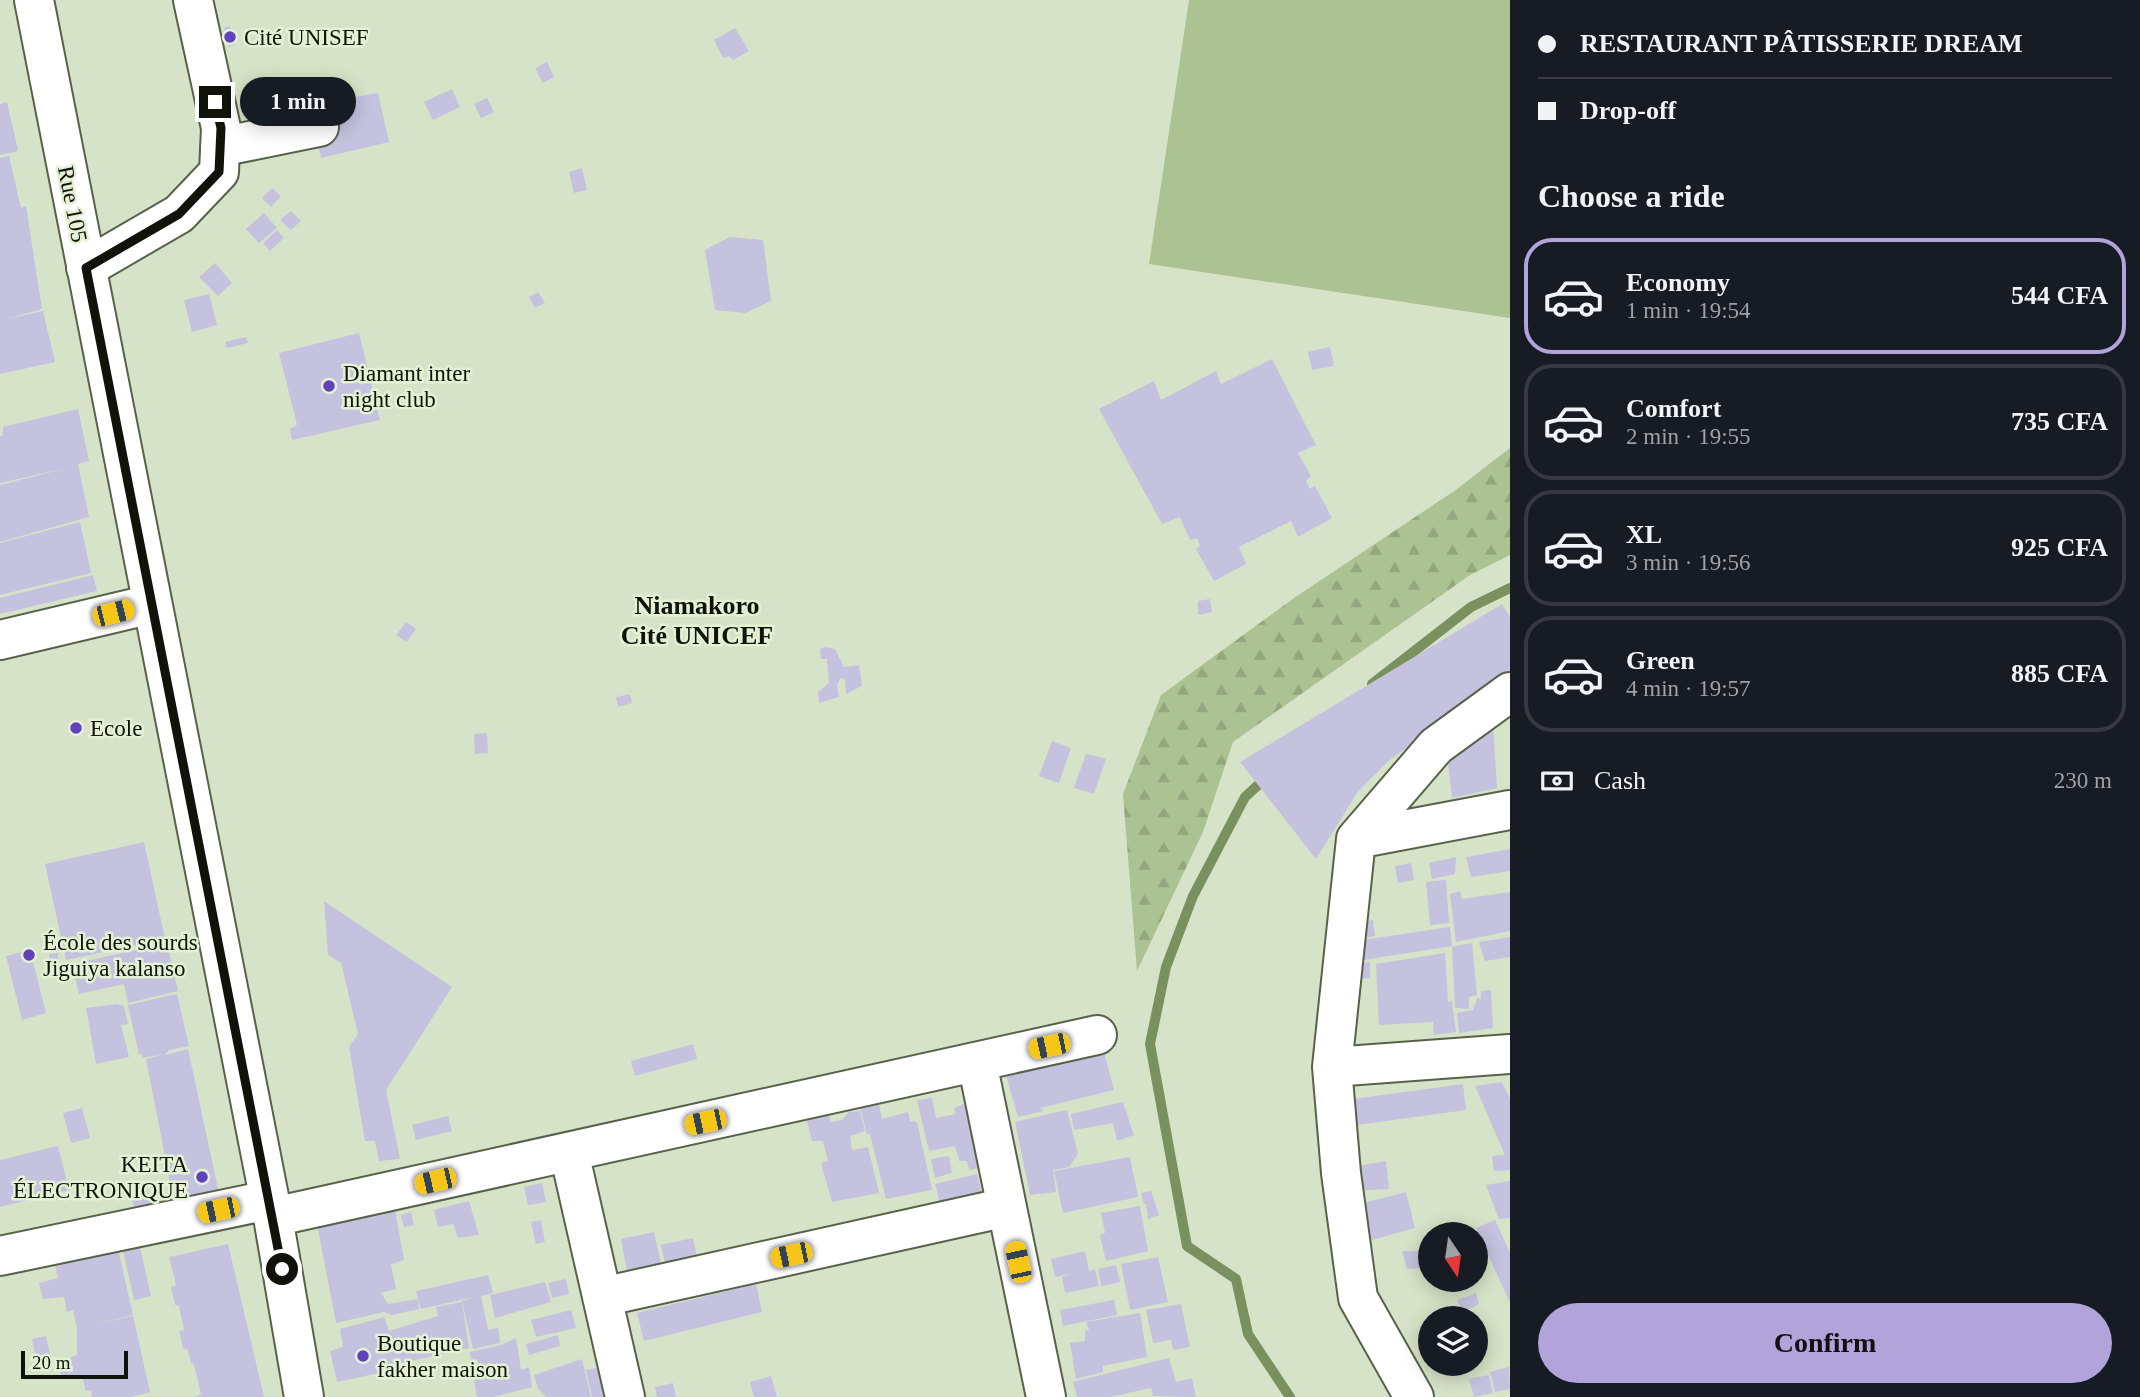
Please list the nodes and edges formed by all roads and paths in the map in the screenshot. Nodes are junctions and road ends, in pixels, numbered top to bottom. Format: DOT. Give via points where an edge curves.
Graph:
graph roads {
  1 [pos="34,0"];
  2 [pos="192,0"];
  3 [pos="319,127"];
  4 [pos="220,147"];
  5 [pos="86,268"];
  6 [pos="152,604"];
  7 [pos="0,640"];
  8 [pos="1510,692"];
  9 [pos="1510,810"];
  10 [pos="1356,839"];
  11 [pos="1097,1035"];
  12 [pos="1510,1054"];
  13 [pos="977,1062"];
  14 [pos="1332,1067"];
  15 [pos="569,1152"];
  16 [pos="271,1208"];
  17 [pos="1007,1208"];
  18 [pos="0,1256"];
  19 [pos="602,1297"];
  20 [pos="304,1397"];
  21 [pos="625,1397"];
  22 [pos="1046,1397"];
  23 [pos="1414,1397"];
  1 -- 5 [label="street, Rue 105"];
  2 -- 4 [label="street" via="221,128"];
  3 -- 4 [label="street"];
  4 -- 5 [label="street" via="219,172 179,214"];
  5 -- 6 [label="street, Rue 105"];
  6 -- 7 [label="street"];
  6 -- 16 [label="street, Rue 105"];
  8 -- 10 [label="street" via="1436,746"];
  9 -- 10 [label="street"];
  10 -- 14 [label="street"];
  11 -- 13 [label="street"];
  12 -- 14 [label="street"];
  13 -- 15 [label="street"];
  13 -- 17 [label="street"];
  14 -- 23 [label="street" via="1358,1298"];
  15 -- 16 [label="street"];
  15 -- 19 [label="street"];
  16 -- 18 [label="street"];
  16 -- 20 [label="street, Rue 105"];
  17 -- 19 [label="street"];
  17 -- 22 [label="street"];
  19 -- 21 [label="street"];
}
